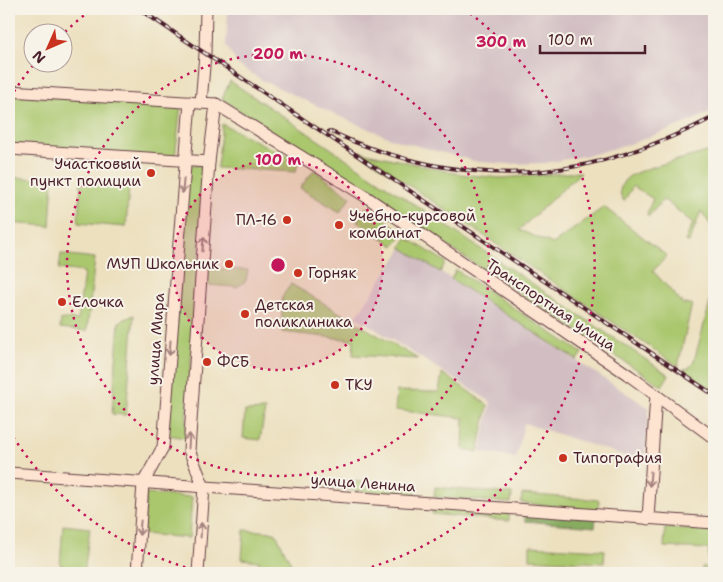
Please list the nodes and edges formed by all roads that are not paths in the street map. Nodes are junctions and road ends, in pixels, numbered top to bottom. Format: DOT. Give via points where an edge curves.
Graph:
graph roads {
  1 [pos="206,9"];
  2 [pos="9,91"];
  3 [pos="195,103"];
  4 [pos="216,104"];
  5 [pos="9,149"];
  6 [pos="185,160"];
  7 [pos="209,162"];
  8 [pos="656,395"];
  9 [pos="714,438"];
  10 [pos="9,473"];
  11 [pos="143,483"];
  12 [pos="204,487"];
  13 [pos="648,519"];
  14 [pos="714,523"];
  15 [pos="137,573"];
  16 [pos="198,573"];
  1 -- 3 [label="main road, улица Мира" via="205,54"];
  2 -- 3 [label="main road"];
  3 -- 4 [label="main road"];
  3 -- 6 [label="main road, улица Мира"];
  4 -- 7 [label="main road"];
  4 -- 8 [label="main road, Транспортная улица" via="365,196"];
  5 -- 6 [label="main road"];
  6 -- 7 [label="main road"];
  6 -- 11 [label="main road, улица Мира, one-way" via="163,447"];
  12 -- 7 [label="main road, one-way" via="189,450"];
  8 -- 9 [label="main road, Транспортная улица"];
  8 -- 13 [label="main road, one-way"];
  10 -- 11 [label="main road, улица Ленина"];
  11 -- 12 [label="main road, улица Ленина"];
  11 -- 15 [label="main road, улица Мира, one-way"];
  12 -- 13 [label="main road, улица Ленина"];
  16 -- 12 [label="main road, one-way"];
  13 -- 14 [label="main road, улица Ленина"];
}
